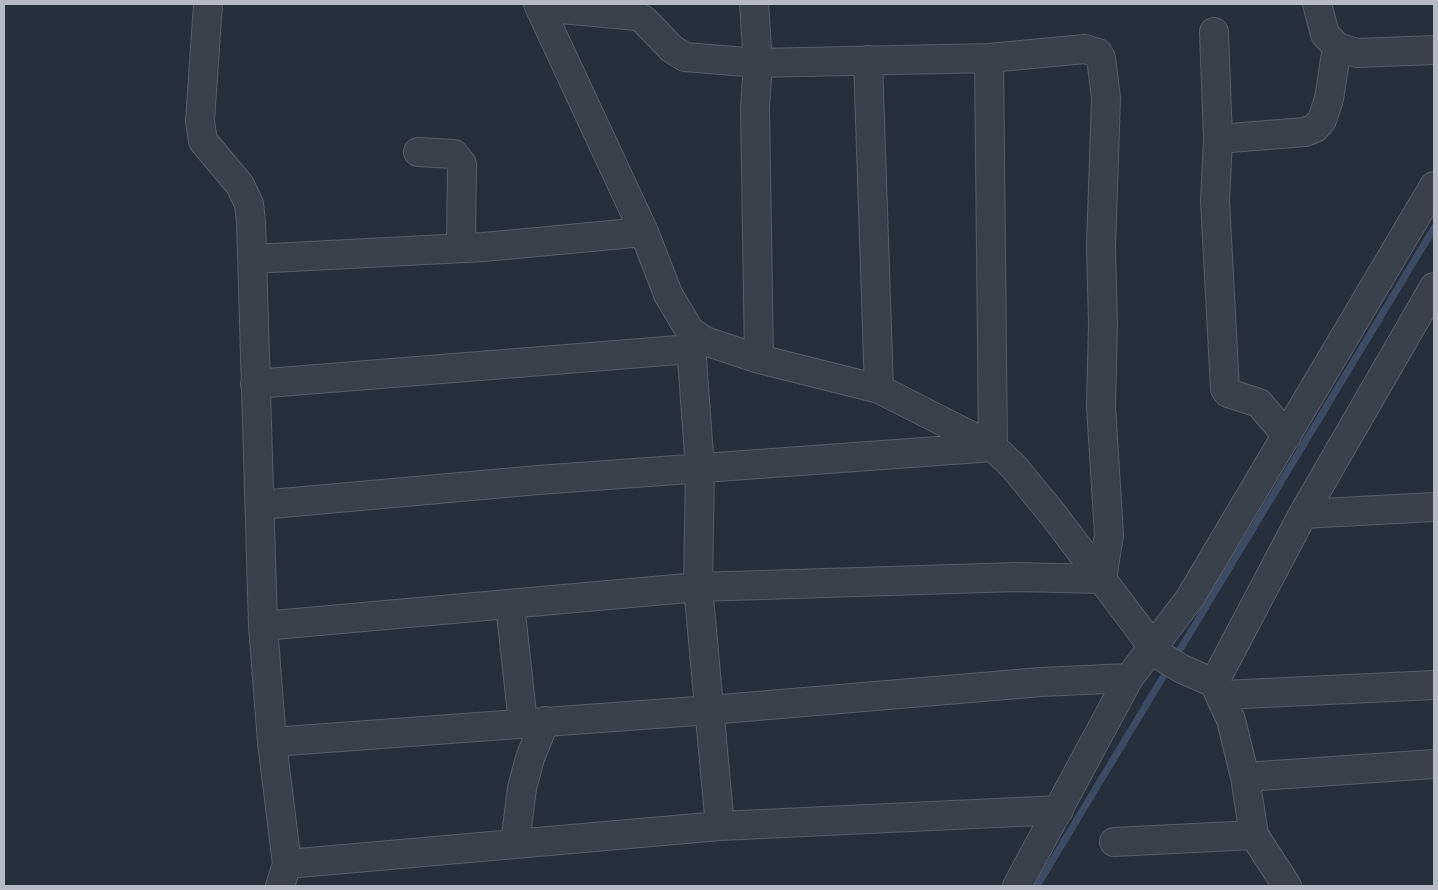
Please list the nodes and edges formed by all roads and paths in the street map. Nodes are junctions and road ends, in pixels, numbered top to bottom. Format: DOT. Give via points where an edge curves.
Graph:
graph roads {
  1 [pos="208,4"];
  2 [pos="754,4"];
  3 [pos="1316,4"];
  4 [pos="539,6"];
  5 [pos="1214,32"];
  6 [pos="1337,47"];
  7 [pos="1434,50"];
  8 [pos="989,58"];
  9 [pos="868,60"];
  10 [pos="758,63"];
  11 [pos="1218,139"];
  12 [pos="418,152"];
  13 [pos="1434,186"];
  14 [pos="644,232"];
  15 [pos="461,248"];
  16 [pos="252,259"];
  17 [pos="1434,287"];
  18 [pos="690,340"];
  19 [pos="759,359"];
  20 [pos="255,384"];
  21 [pos="879,389"];
  22 [pos="1287,436"];
  23 [pos="993,447"];
  24 [pos="700,470"];
  25 [pos="260,505"];
  26 [pos="1434,507"];
  27 [pos="1303,514"];
  28 [pos="1102,579"];
  29 [pos="698,587"];
  30 [pos="510,604"];
  31 [pos="263,626"];
  32 [pos="1166,658"];
  33 [pos="1129,678"];
  34 [pos="1434,685"];
  35 [pos="1218,689"];
  36 [pos="710,710"];
  37 [pos="534,722"];
  38 [pos="272,742"];
  39 [pos="1434,764"];
  40 [pos="1245,778"];
  41 [pos="1059,810"];
  42 [pos="720,826"];
  43 [pos="1254,835"];
  44 [pos="1114,842"];
  45 [pos="515,844"];
  46 [pos="284,875"];
  47 [pos="1017,886"];
  48 [pos="1287,886"];
  1 -- 16 [label="street" via="200,120 203,141 240,185 249,204"];
  2 -- 10 [label="street"];
  3 -- 6 [label="street" via="1324,34"];
  4 -- 10 [label="street" via="636,16 685,57"];
  4 -- 14 [label="street"];
  5 -- 11 [label="street"];
  6 -- 7 [label="street" via="1358,53"];
  6 -- 11 [label="street" via="1329,99 1322,120 1315,128 1305,132"];
  8 -- 9 [label="street"];
  8 -- 23 [label="street"];
  8 -- 28 [label="street" via="1085,49 1094,50 1101,58 1106,98 1101,247 1104,324 1101,406 1109,536"];
  9 -- 10 [label="street"];
  9 -- 21 [label="street"];
  10 -- 19 [label="street" via="754,108"];
  11 -- 22 [label="street" via="1215,201 1225,389 1228,393 1259,403"];
  12 -- 15 [label="street" via="454,154 462,164"];
  13 -- 22 [label="street"];
  14 -- 15 [label="street"];
  14 -- 18 [label="street"];
  15 -- 16 [label="street"];
  16 -- 20 [label="street"];
  17 -- 27 [label="street"];
  18 -- 19 [label="street" via="705,341"];
  18 -- 20 [label="street"];
  18 -- 24 [label="street"];
  19 -- 21 [label="street"];
  20 -- 25 [label="street"];
  21 -- 23 [label="street"];
  22 -- 32 [label="street" via="1190,598"];
  23 -- 24 [label="street"];
  23 -- 28 [label="street" via="1014,467"];
  24 -- 25 [label="street" via="538,480"];
  24 -- 29 [label="street"];
  25 -- 31 [label="street"];
  26 -- 27 [label="street"];
  27 -- 35 [label="street"];
  28 -- 29 [label="street" via="1017,577"];
  28 -- 32 [label="street"];
  29 -- 30 [label="street"];
  29 -- 36 [label="street"];
  30 -- 31 [label="street"];
  30 -- 37 [label="street"];
  31 -- 38 [label="street"];
  32 -- 33 [label="street"];
  32 -- 35 [label="street"];
  33 -- 36 [label="street" via="1041,682"];
  33 -- 41 [label="street"];
  34 -- 35 [label="street"];
  35 -- 40 [label="street" via="1231,720"];
  36 -- 37 [label="street"];
  36 -- 42 [label="street"];
  37 -- 38 [label="street"];
  37 -- 45 [label="street"];
  38 -- 46 [label="street"];
  39 -- 40 [label="street"];
  40 -- 43 [label="street"];
  41 -- 42 [label="street"];
  41 -- 47 [label="street"];
  42 -- 45 [label="street"];
  43 -- 44 [label="street"];
  43 -- 48 [label="street"];
  45 -- 46 [label="street"];
}
